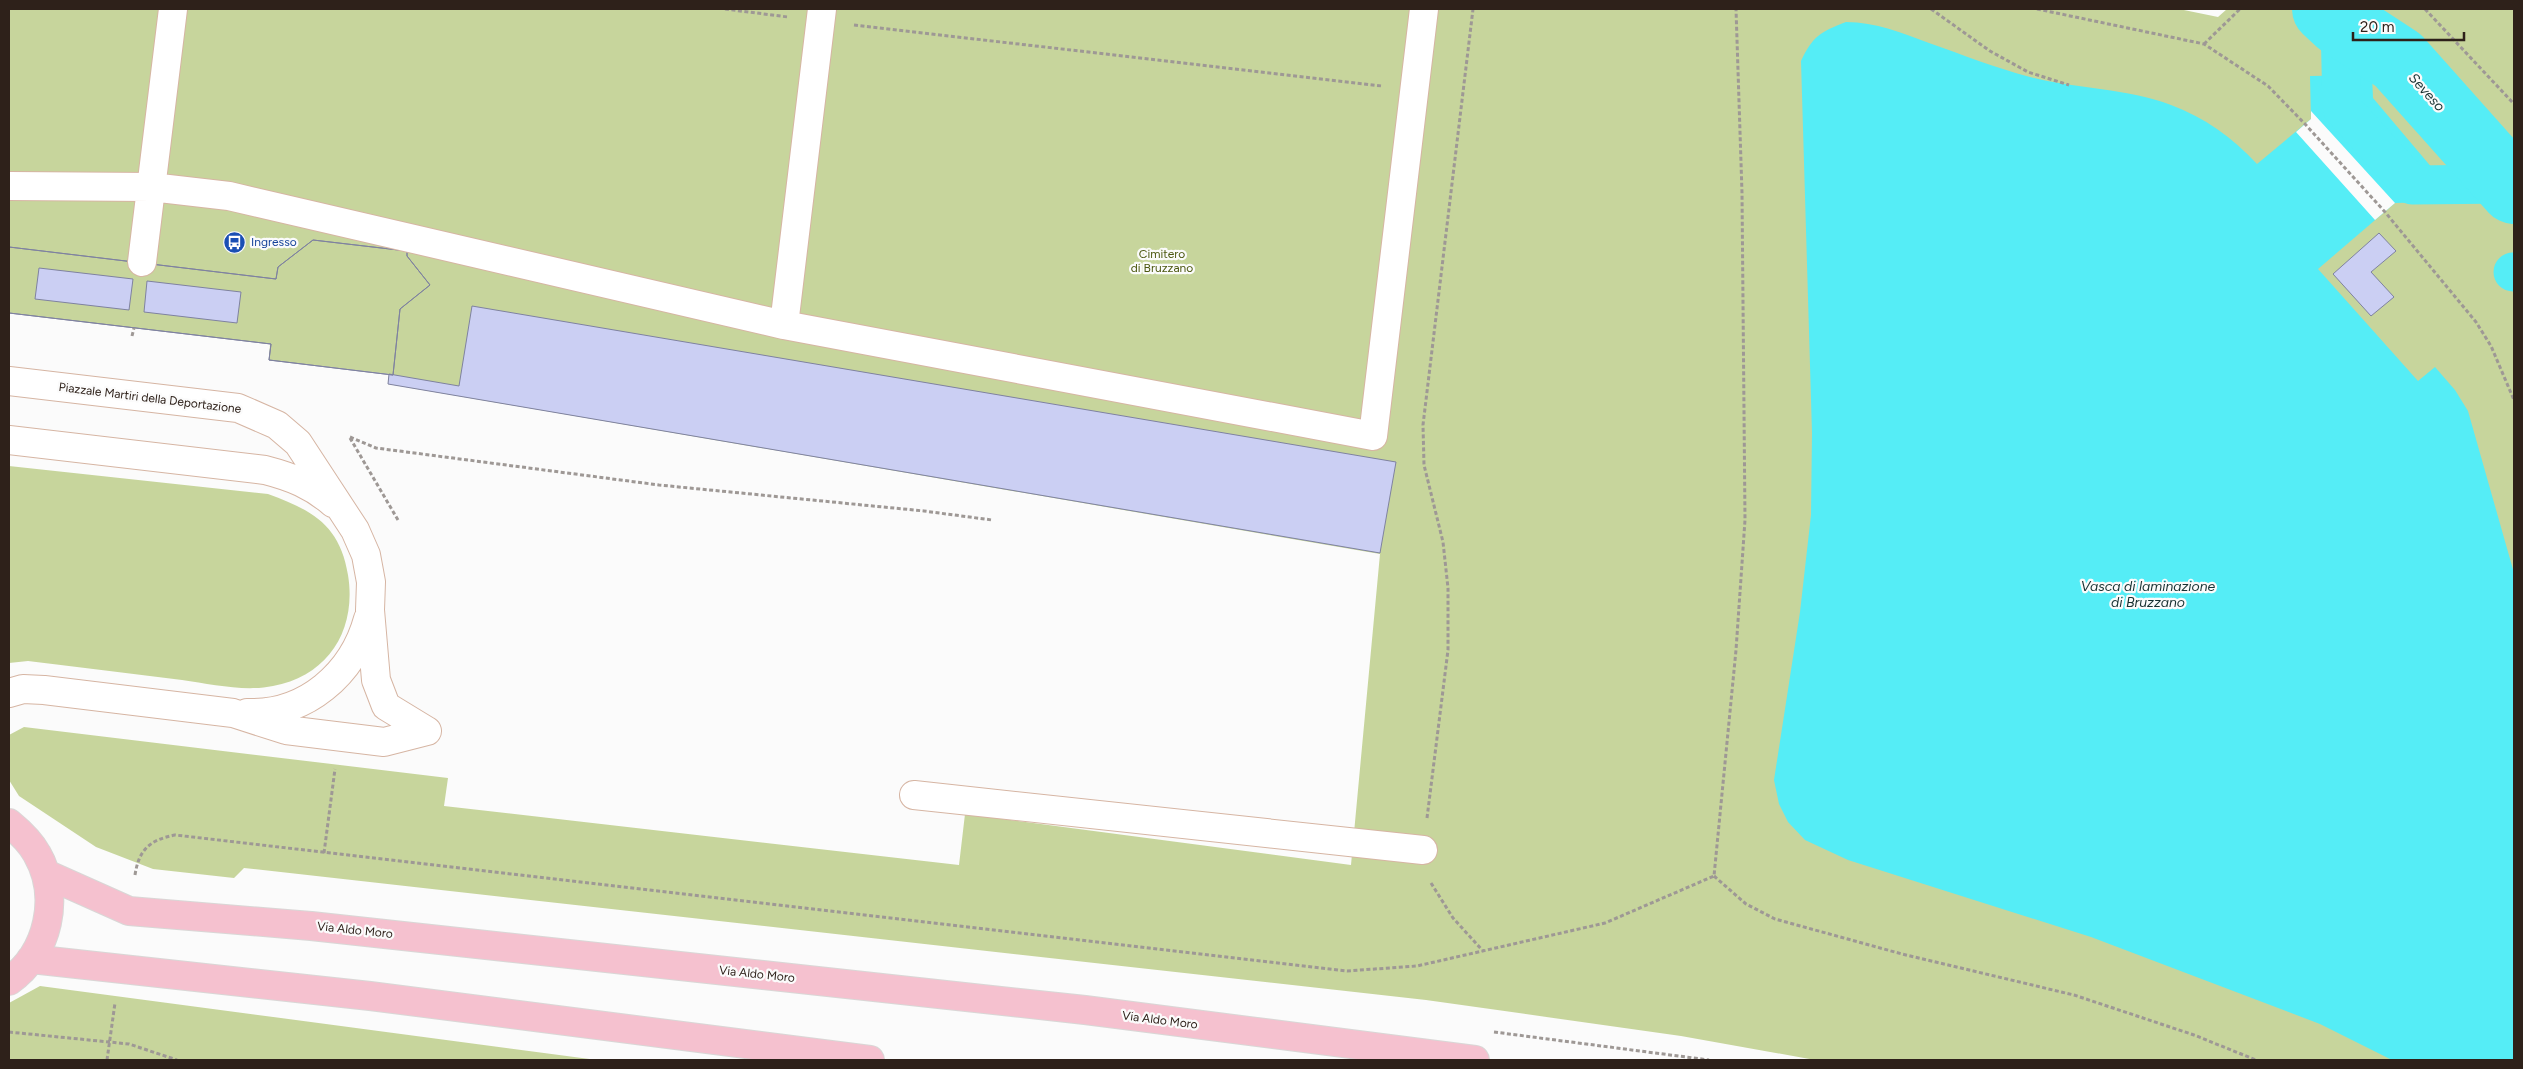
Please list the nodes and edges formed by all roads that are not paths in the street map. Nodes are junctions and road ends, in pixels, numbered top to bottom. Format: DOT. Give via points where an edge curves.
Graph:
graph roads {
  1 [pos="173,9"];
  2 [pos="1424,9"];
  3 [pos="821,15"];
  4 [pos="9,186"];
  5 [pos="151,186"];
  6 [pos="142,262"];
  7 [pos="784,324"];
  8 [pos="9,381"];
  9 [pos="9,440"];
  10 [pos="355,530"];
  11 [pos="370,610"];
  12 [pos="9,693"];
  13 [pos="233,713"];
  14 [pos="914,795"];
  15 [pos="9,823"];
  16 [pos="1423,850"];
  17 [pos="46,874"];
  18 [pos="31,959"];
  19 [pos="9,981"];
  20 [pos="870,1060"];
  21 [pos="1475,1060"];
  1 -- 5 [label="street"];
  2 -- 7 [label="street" via="1373,436"];
  3 -- 7 [label="street"];
  4 -- 5 [label="street"];
  5 -- 6 [label="street"];
  5 -- 7 [label="street" via="229,196"];
  8 -- 10 [label="street, Piazzale Martiri della Deportazione" via="220,405 252,412 277,425 298,443"];
  9 -- 10 [label="street, Piazzale Martiri della Deportazione" via="264,470 292,477 316,489 338,507"];
  10 -- 11 [label="street, Piazzale Martiri della Deportazione" via="366,555 371,582"];
  11 -- 13 [label="street, Piazzale Martiri della Deportazione" via="363,637 350,661 331,682 308,699 282,709 258,714"];
  11 -- 13 [label="street, Piazzale Martiri della Deportazione" via="376,680 386,706 428,731 384,742 286,730"];
  12 -- 13 [label="street, Piazzale Martiri della Deportazione" via="22,689 44,690"];
  14 -- 16 [label="street"];
  15 -- 17 [label="main road" via="24,835"];
  17 -- 18 [label="main road" via="50,896 49,919 43,940"];
  17 -- 21 [label="main road, Via Aldo Moro" via="129,911 311,926 1085,1010"];
  18 -- 19 [label="main road"];
  18 -- 20 [label="main road" via="370,996"];
}
